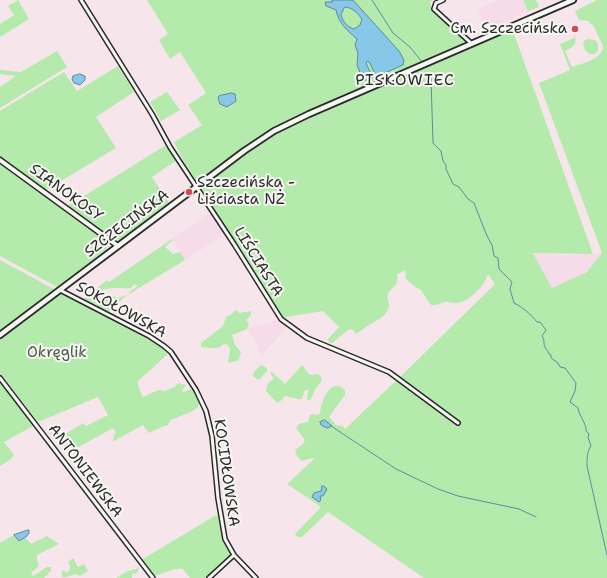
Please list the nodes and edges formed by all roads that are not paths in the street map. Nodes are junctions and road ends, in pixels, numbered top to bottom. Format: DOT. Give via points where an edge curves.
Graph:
graph roads {
  1 [pos="81,0"];
  2 [pos="443,0"];
  3 [pos="573,0"];
  4 [pos="472,44"];
  5 [pos="0,160"];
  6 [pos="197,186"];
  7 [pos="118,246"];
  8 [pos="60,290"];
  9 [pos="0,335"];
  10 [pos="171,352"];
  11 [pos="0,378"];
  12 [pos="458,423"];
  13 [pos="234,555"];
  14 [pos="153,578"];
  15 [pos="209,578"];
  16 [pos="256,578"];
  1 -- 6 [label="street, LIŚCIASTA"];
  2 -- 4 [label="street" via="436,3 434,9"];
  3 -- 4 [label="main road, SZCZECIŃSKA"];
  4 -- 6 [label="main road, SZCZECIŃSKA" via="279,128"];
  5 -- 7 [label="street, SIANOKOSY"];
  6 -- 7 [label="main road, SZCZECIŃSKA"];
  6 -- 12 [label="street, LIŚCIASTA" via="282,321 307,338 389,372"];
  7 -- 8 [label="main road, SZCZECIŃSKA"];
  8 -- 9 [label="main road, SZCZECIŃSKA"];
  8 -- 10 [label="street, SOKOŁOWSKA" via="153,338"];
  10 -- 13 [label="street, KOCIDŁOWSKA" via="206,411 212,436 224,536"];
  11 -- 14 [label="street, ANTONIEWSKA"];
  13 -- 15 [label="street"];
  13 -- 16 [label="street"];
}
